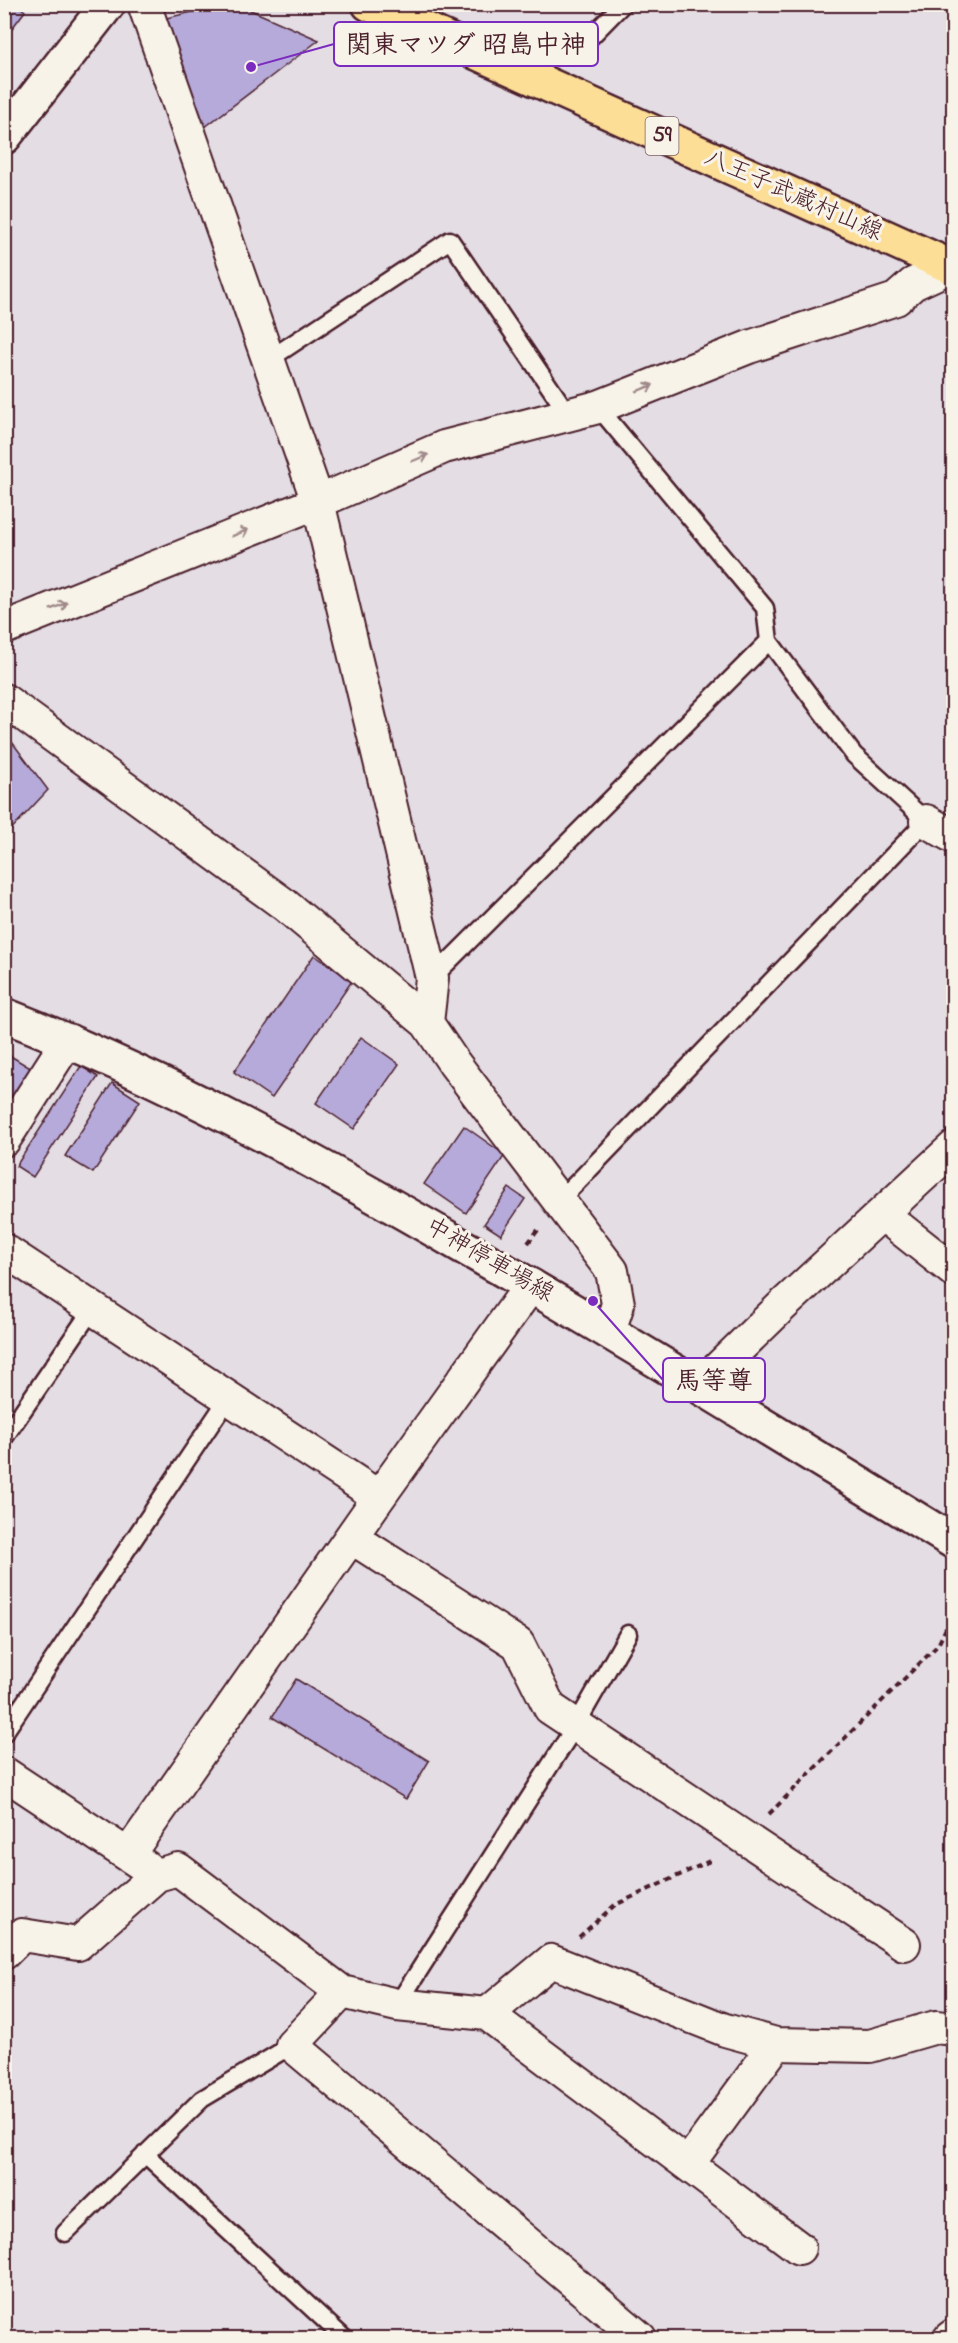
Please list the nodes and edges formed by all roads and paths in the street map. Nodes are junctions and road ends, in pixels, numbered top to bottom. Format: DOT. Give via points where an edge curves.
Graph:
graph roads {
  1 [pos="108,4"];
  2 [pos="144,4"];
  3 [pos="369,4"];
  4 [pos="623,4"];
  5 [pos="574,54"];
  6 [pos="4,137"];
  7 [pos="953,267"];
  8 [pos="268,360"];
  9 [pos="583,410"];
  10 [pos="318,502"];
  11 [pos="4,628"];
  12 [pos="769,641"];
  13 [pos="4,700"];
  14 [pos="926,820"];
  15 [pos="954,837"];
  16 [pos="432,978"];
  17 [pos="4,1015"];
  18 [pos="427,1023"];
  19 [pos="68,1040"];
  20 [pos="4,1140"];
  21 [pos="954,1147"];
  22 [pos="560,1200"];
  23 [pos="882,1214"];
  24 [pos="4,1250"];
  25 [pos="954,1270"];
  26 [pos="519,1278"];
  27 [pos="93,1308"];
  28 [pos="609,1331"];
  29 [pos="700,1386"];
  30 [pos="229,1397"];
  31 [pos="4,1438"];
  32 [pos="379,1497"];
  33 [pos="351,1537"];
  34 [pos="954,1542"];
  35 [pos="954,1611"];
  36 [pos="628,1634"];
  37 [pos="576,1725"];
  38 [pos="4,1733"];
  39 [pos="4,1773"];
  40 [pos="746,1838"];
  41 [pos="128,1855"];
  42 [pos="157,1875"];
  43 [pos="904,1944"];
  44 [pos="4,1953"];
  45 [pos="551,1961"];
  46 [pos="342,1992"];
  47 [pos="397,2005"];
  48 [pos="487,2014"];
  49 [pos="954,2029"];
  50 [pos="776,2044"];
  51 [pos="292,2045"];
  52 [pos="145,2154"];
  53 [pos="688,2164"];
  54 [pos="65,2233"];
  55 [pos="799,2248"];
  56 [pos="954,2335"];
  57 [pos="344,2338"];
  58 [pos="640,2338"];
  59 [pos="950,2338"];
  1 -- 6 [label="main road"];
  2 -- 8 [label="street"];
  3 -- 7 [label="main road, 八王子武蔵村山線 / 59"];
  4 -- 5 [label="lane"];
  9 -- 7 [label="street, one-way" via="749,347 896,299 913,284"];
  8 -- 9 [label="lane" via="450,240"];
  8 -- 10 [label="street"];
  10 -- 9 [label="street, one-way" via="444,447"];
  9 -- 12 [label="lane" via="765,608"];
  11 -- 10 [label="street, one-way"];
  10 -- 16 [label="street"];
  12 -- 14 [label="lane" via="854,755"];
  12 -- 16 [label="lane"];
  13 -- 18 [label="street" via="285,905"];
  14 -- 15 [label="street"];
  14 -- 22 [label="lane"];
  16 -- 18 [label="street"];
  17 -- 19 [label="main road, 中神停車場線"];
  18 -- 22 [label="street"];
  19 -- 20 [label="street"];
  19 -- 26 [label="main road, 中神停車場線" via="150,1076 327,1168"];
  21 -- 23 [label="street"];
  22 -- 26 [label="path"];
  22 -- 28 [label="street" via="612,1271 618,1304"];
  23 -- 25 [label="street"];
  23 -- 29 [label="street"];
  24 -- 27 [label="street"];
  26 -- 28 [label="main road, 中神停車場線"];
  26 -- 32 [label="street"];
  27 -- 30 [label="street"];
  27 -- 31 [label="lane"];
  28 -- 29 [label="main road, 中神停車場線"];
  29 -- 34 [label="main road, 中神停車場線"];
  30 -- 32 [label="street"];
  30 -- 38 [label="lane"];
  32 -- 33 [label="street"];
  33 -- 37 [label="street" via="518,1644 550,1708"];
  33 -- 41 [label="street"];
  35 -- 40 [label="path" via="938,1645"];
  36 -- 37 [label="lane"];
  37 -- 40 [label="street"];
  37 -- 47 [label="lane"];
  39 -- 41 [label="street"];
  40 -- 43 [label="street"];
  40 -- 45 [label="path" via="719,1856 615,1905"];
  41 -- 42 [label="street"];
  42 -- 44 [label="street" via="78,1944 22,1935"];
  42 -- 46 [label="street" via="178,1869"];
  45 -- 48 [label="street"];
  45 -- 50 [label="street" via="724,2030"];
  46 -- 47 [label="street"];
  46 -- 51 [label="street"];
  47 -- 48 [label="street"];
  48 -- 53 [label="street"];
  49 -- 50 [label="street" via="936,2027 870,2046"];
  50 -- 53 [label="street"];
  51 -- 52 [label="lane" via="202,2099"];
  51 -- 58 [label="street"];
  52 -- 54 [label="lane"];
  52 -- 57 [label="lane"];
  53 -- 55 [label="street"];
  56 -- 59 [label="street"];
}
